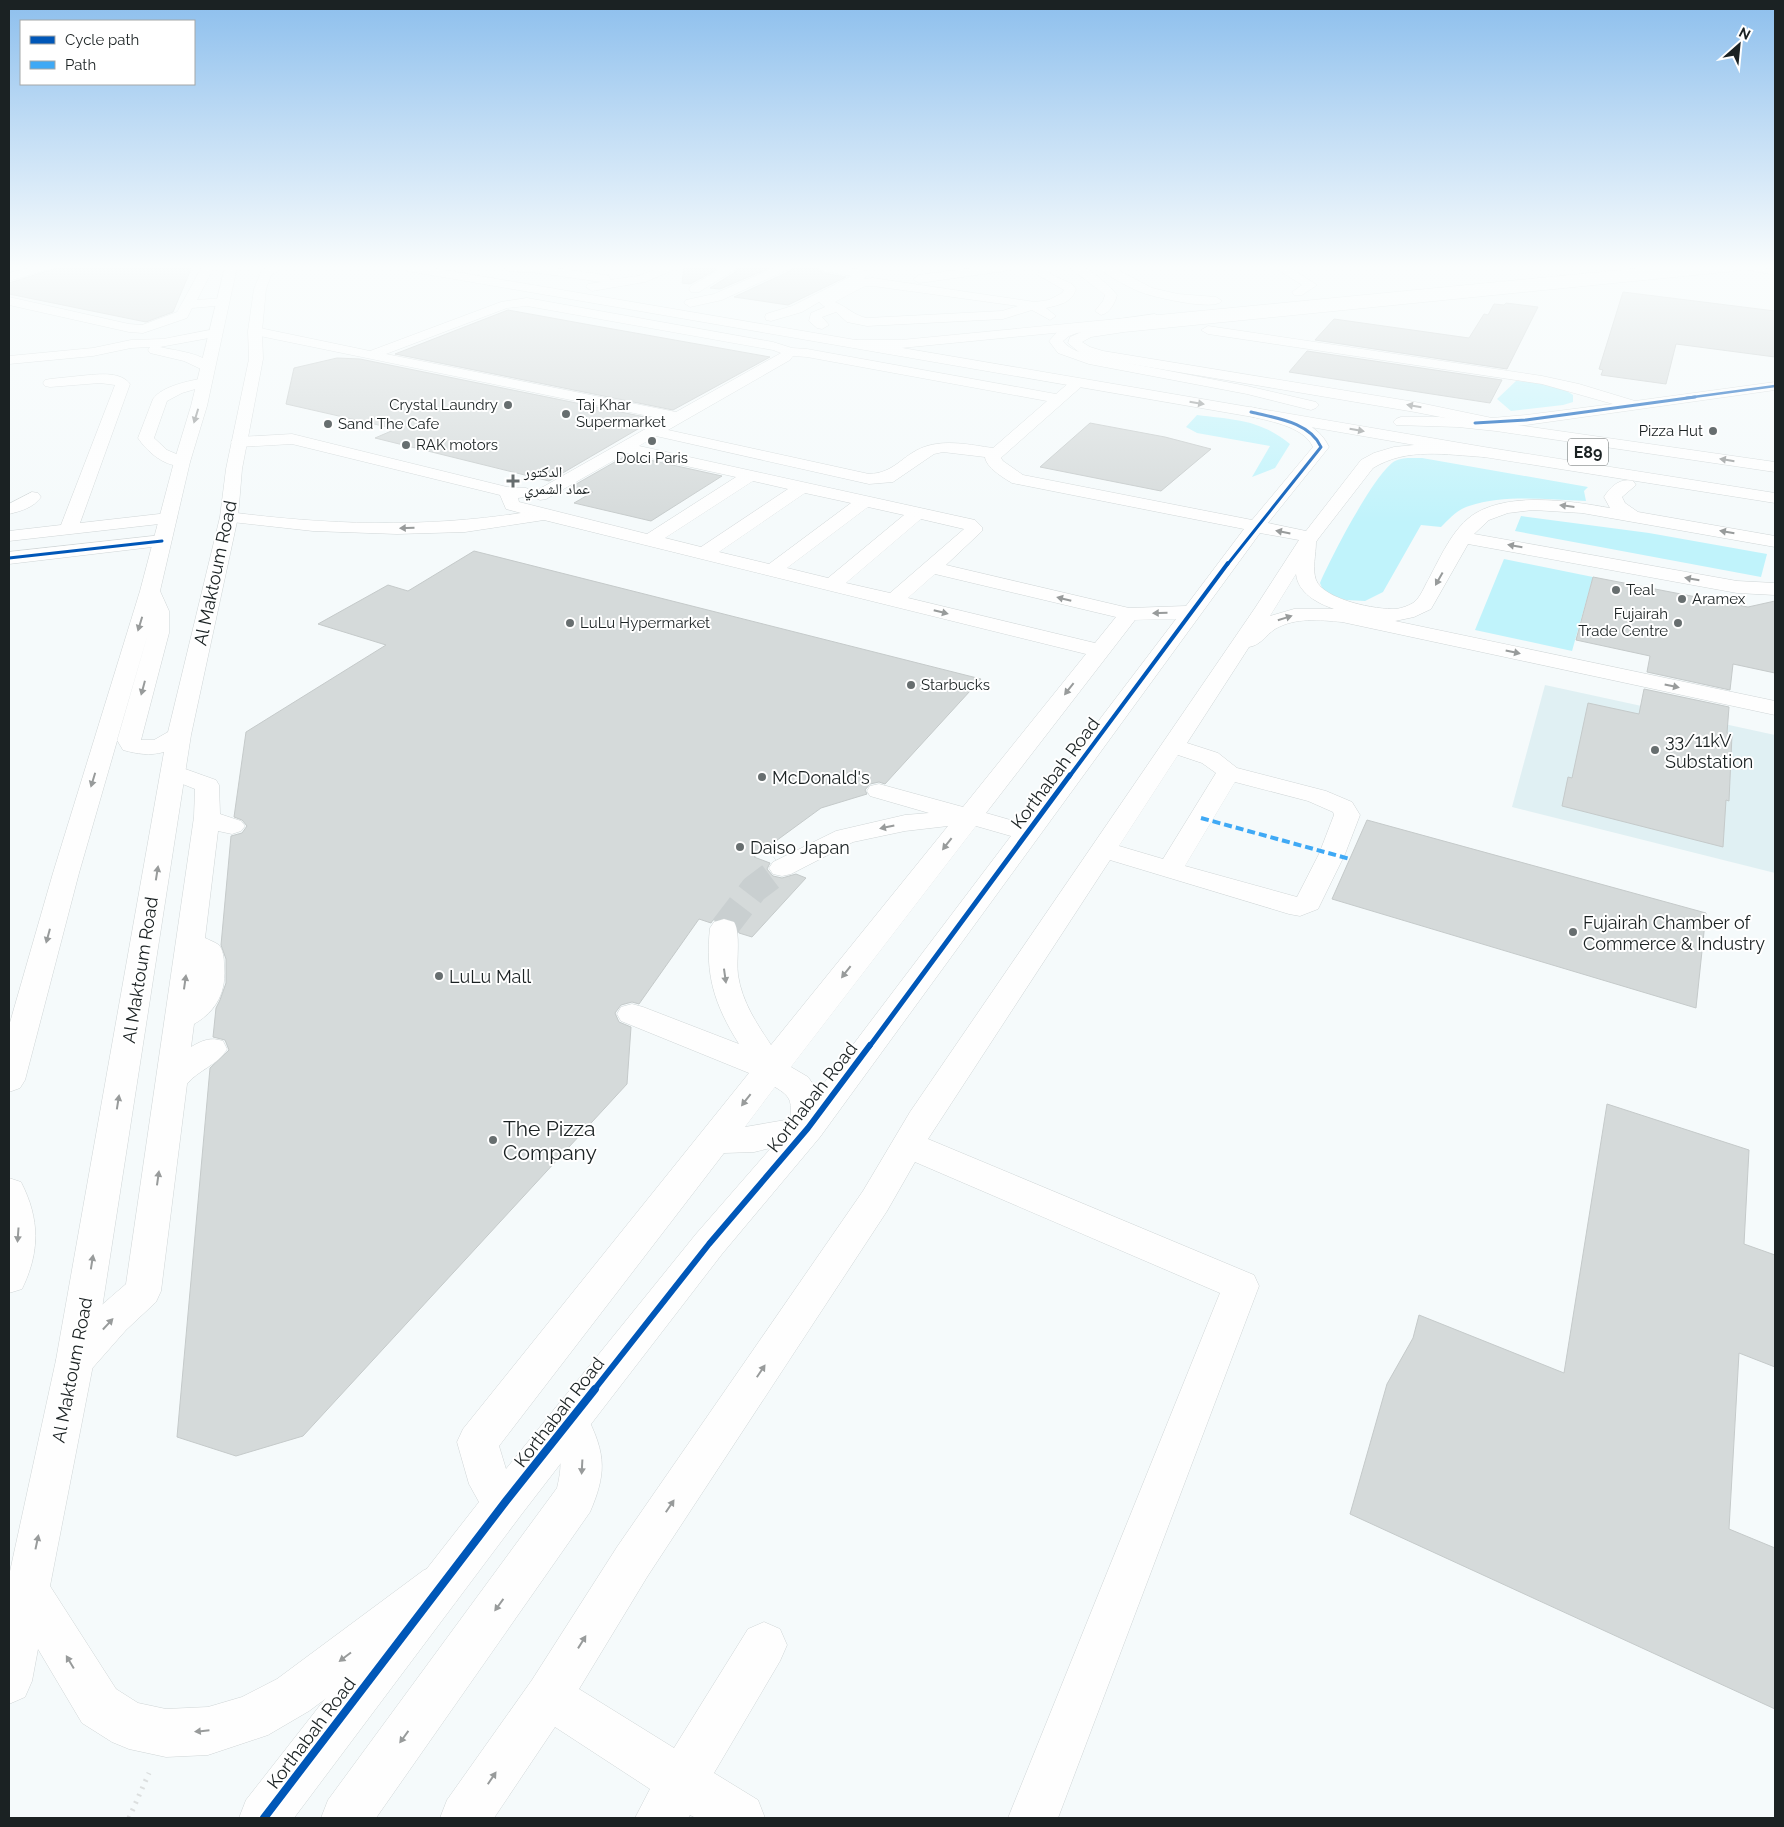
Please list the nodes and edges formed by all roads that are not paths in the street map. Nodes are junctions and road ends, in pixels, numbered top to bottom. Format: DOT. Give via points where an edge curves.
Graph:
graph roads {
  1 [pos="90,352"];
  2 [pos="165,352"];
  3 [pos="211,352"];
  4 [pos="262,352"];
  5 [pos="364,352"];
  6 [pos="378,352"];
  7 [pos="789,352"];
  8 [pos="794,352"];
  9 [pos="932,352"];
  10 [pos="959,352"];
  11 [pos="984,352"];
  12 [pos="1068,352"];
  13 [pos="1091,352"];
  14 [pos="1128,352"];
  15 [pos="1359,352"];
  16 [pos="905,353"];
  17 [pos="373,354"];
  18 [pos="939,359"];
  19 [pos="9,360"];
  20 [pos="1146,362"];
  21 [pos="206,374"];
  22 [pos="50,383"];
  23 [pos="1077,383"];
  24 [pos="1775,386"];
  25 [pos="1588,391"];
  26 [pos="1732,392"];
  27 [pos="1059,399"];
  28 [pos="1270,400"];
  29 [pos="1758,401"];
  30 [pos="1634,405"];
  31 [pos="1590,411"];
  32 [pos="1252,412"];
  33 [pos="1553,416"];
  34 [pos="678,417"];
  35 [pos="153,419"];
  36 [pos="1383,419"];
  37 [pos="108,422"];
  38 [pos="1401,422"];
  39 [pos="1496,423"];
  40 [pos="1475,424"];
  41 [pos="654,431"];
  42 [pos="1563,435"];
  43 [pos="239,442"];
  44 [pos="627,448"];
  45 [pos="1484,452"];
  46 [pos="997,453"];
  47 [pos="182,462"];
  48 [pos="1775,467"];
  49 [pos="751,475"];
  50 [pos="1775,483"];
  51 [pos="1627,485"];
  52 [pos="802,487"];
  53 [pos="1074,490"];
  54 [pos="507,492"];
  55 [pos="540,495"];
  56 [pos="32,497"];
  57 [pos="1775,498"];
  58 [pos="559,499"];
  59 [pos="866,500"];
  60 [pos="1060,503"];
  61 [pos="9,509"];
  62 [pos="918,512"];
  63 [pos="1775,512"];
  64 [pos="547,515"];
  65 [pos="1632,516"];
  66 [pos="229,517"];
  67 [pos="168,518"];
  68 [pos="1256,527"];
  69 [pos="68,530"];
  70 [pos="651,531"];
  71 [pos="9,536"];
  72 [pos="1462,537"];
  73 [pos="162,540"];
  74 [pos="1309,540"];
  75 [pos="1775,541"];
  76 [pos="705,553"];
  77 [pos="9,558"];
  78 [pos="931,567"];
  79 [pos="774,570"];
  80 [pos="833,584"];
  81 [pos="1775,589"];
  82 [pos="150,592"];
  83 [pos="894,600"];
  84 [pos="1424,605"];
  85 [pos="1192,612"];
  86 [pos="1129,614"];
  87 [pos="1075,623"];
  88 [pos="1480,645"];
  89 [pos="1100,651"];
  90 [pos="1232,656"];
  91 [pos="1775,708"];
  92 [pos="179,735"];
  93 [pos="1172,746"];
  94 [pos="174,772"];
  95 [pos="1228,774"];
  96 [pos="879,791"];
  97 [pos="970,816"];
  98 [pos="1028,833"];
  99 [pos="1103,850"];
  100 [pos="782,868"];
  101 [pos="1169,870"];
  102 [pos="724,928"];
  103 [pos="632,1014"];
  104 [pos="212,1049"];
  105 [pos="770,1069"];
  106 [pos="9,1080"];
  107 [pos="171,1082"];
  108 [pos="808,1128"];
  109 [pos="713,1141"];
  110 [pos="908,1144"];
  111 [pos="9,1192"];
  112 [pos="9,1278"];
  113 [pos="75,1360"];
  114 [pos="570,1422"];
  115 [pos="506,1501"];
  116 [pos="440,1586"];
  117 [pos="26,1589"];
  118 [pos="764,1644"];
  119 [pos="9,1681"];
  120 [pos="548,1696"];
  121 [pos="671,1801"];
  122 [pos="264,1818"];
  123 [pos="346,1818"];
  124 [pos="465,1818"];
  125 [pos="740,1818"];
  126 [pos="1033,1818"];
  1 -- 19 [label="main road"];
  2 -- 21 [label="main road" via="189,358"];
  3 -- 21 [label="main road, Al Maktoum Road"];
  4 -- 43 [label="main road, Al Maktoum Road"];
  5 -- 17 [label="main road"];
  6 -- 17 [label="main road"];
  7 -- 34 [label="main road"];
  8 -- 27 [label="main road"];
  9 -- 18 [label="main road" via="930,355"];
  10 -- 28 [label="main road" via="1178,389"];
  11 -- 28 [label="main road"];
  12 -- 28 [label="main road" via="1094,362 1247,390 1328,409"];
  13 -- 20 [label="main road"];
  14 -- 20 [label="main road"];
  15 -- 25 [label="main road" via="1542,380"];
  16 -- 18 [label="main road, E89"];
  17 -- 34 [label="main road"];
  18 -- 23 [label="main road, E89"];
  39 -- 20 [label="main road, one-way"];
  21 -- 35 [label="main road" via="160,399"];
  21 -- 47 [label="main road, Al Maktoum Road, one-way"];
  22 -- 37 [label="main road" via="107,378 122,382"];
  23 -- 27 [label="main road"];
  23 -- 32 [label="main road, E89, one-way"];
  24 -- 26 [label="main road"];
  25 -- 30 [label="main road"];
  25 -- 31 [label="main road"];
  26 -- 29 [label="main road"];
  26 -- 30 [label="main road"];
  27 -- 46 [label="main road"];
  30 -- 31 [label="main road"];
  31 -- 33 [label="main road"];
  32 -- 45 [label="main road, E89, one-way"];
  32 -- 68 [label="main road, Korthabah Road" via="1304,428 1315,434 1321,447"];
  33 -- 39 [label="main road"];
  33 -- 42 [label="main road" via="1554,424"];
  34 -- 41 [label="main road"];
  35 -- 37 [label="main road"];
  35 -- 47 [label="main road" via="146,438 150,445"];
  36 -- 38 [label="main road, E89"];
  37 -- 69 [label="main road"];
  38 -- 40 [label="main road" via="1434,420"];
  38 -- 50 [label="main road, E89"];
  39 -- 40 [label="main road"];
  40 -- 42 [label="main road"];
  41 -- 44 [label="main road"];
  41 -- 46 [label="main road" via="869,479 888,478 928,451 942,447"];
  48 -- 42 [label="main road, one-way"];
  43 -- 54 [label="main road" via="292,439"];
  43 -- 66 [label="main road, Al Maktoum Road"];
  44 -- 49 [label="main road"];
  44 -- 55 [label="main road"];
  45 -- 51 [label="main road"];
  45 -- 57 [label="main road, E89"];
  45 -- 74 [label="main road" via="1397,450 1377,457 1367,464"];
  46 -- 53 [label="main road" via="992,458 1012,476"];
  47 -- 67 [label="main road, Al Maktoum Road"];
  49 -- 52 [label="main road"];
  49 -- 70 [label="main road" via="671,526"];
  51 -- 63 [label="main road"];
  51 -- 65 [label="main road" via="1617,490 1613,497 1618,506"];
  52 -- 59 [label="main road"];
  52 -- 76 [label="main road"];
  53 -- 60 [label="main road"];
  53 -- 68 [label="main road"];
  54 -- 55 [label="main road"];
  54 -- 64 [label="main road" via="512,505"];
  55 -- 58 [label="main road"];
  56 -- 61 [label="main road"];
  59 -- 62 [label="main road"];
  59 -- 79 [label="main road"];
  62 -- 78 [label="main road" via="974,527 974,531"];
  62 -- 80 [label="main road"];
  64 -- 66 [label="main road, one-way" via="456,527 352,529 284,525"];
  64 -- 70 [label="main road"];
  65 -- 72 [label="main road, one-way" via="1553,505 1514,507 1483,516"];
  75 -- 65 [label="main road, one-way"];
  66 -- 92 [label="main road, Al Maktoum Road"];
  67 -- 69 [label="main road"];
  67 -- 73 [label="main road, Al Maktoum Road"];
  74 -- 68 [label="main road, one-way"];
  68 -- 85 [label="main road, Korthabah Road"];
  69 -- 71 [label="main road"];
  70 -- 76 [label="main road"];
  81 -- 72 [label="main road, one-way" via="1738,587"];
  72 -- 84 [label="main road, one-way"];
  73 -- 77 [label="main road"];
  73 -- 82 [label="main road, Al Maktoum Road"];
  74 -- 84 [label="main road" via="1307,580 1313,590 1331,601 1376,614 1413,611"];
  74 -- 90 [label="main road"];
  76 -- 79 [label="main road"];
  78 -- 83 [label="main road"];
  87 -- 78 [label="main road, one-way"];
  79 -- 80 [label="main road"];
  80 -- 83 [label="main road"];
  82 -- 92 [label="main road, one-way" via="159,611 159,633 129,740 131,745 150,748 162,746"];
  82 -- 106 [label="main road, Al Maktoum Road, one-way" via="66,872"];
  83 -- 87 [label="main road, one-way"];
  84 -- 88 [label="main road" via="1440,625"];
  85 -- 86 [label="main road, one-way"];
  85 -- 98 [label="main road, Korthabah Road"];
  86 -- 87 [label="main road"];
  86 -- 89 [label="main road"];
  87 -- 89 [label="main road"];
  90 -- 88 [label="main road, one-way" via="1269,624 1312,613 1342,616"];
  88 -- 91 [label="main road, one-way"];
  89 -- 97 [label="main road, one-way"];
  90 -- 93 [label="main road"];
  92 -- 94 [label="main road, Al Maktoum Road"];
  93 -- 95 [label="main road" via="1210,757 1222,764"];
  93 -- 99 [label="main road"];
  107 -- 94 [label="main road, one-way" via="190,942 220,822 207,784"];
  113 -- 94 [label="main road, Al Maktoum Road, one-way"];
  95 -- 101 [label="main road"];
  95 -- 101 [label="main road" via="1317,796 1343,807 1347,815 1308,903 1300,907 1289,905"];
  96 -- 97 [label="main road"];
  97 -- 98 [label="main road"];
  97 -- 100 [label="main road, one-way" via="905,823 845,836"];
  97 -- 105 [label="main road, one-way"];
  98 -- 108 [label="main road, Korthabah Road"];
  99 -- 101 [label="main road"];
  99 -- 110 [label="main road"];
  102 -- 105 [label="main road, one-way" via="722,956 727,990 740,1021"];
  103 -- 105 [label="main road"];
  104 -- 107 [label="main road" via="182,1068"];
  105 -- 108 [label="main road" via="797,1085 807,1100"];
  105 -- 109 [label="main road, one-way"];
  113 -- 107 [label="main road, one-way" via="143,1291"];
  108 -- 109 [label="main road" via="754,1139"];
  108 -- 114 [label="main road, Korthabah Road" via="710,1244"];
  109 -- 115 [label="main road" via="477,1442 490,1484"];
  120 -- 110 [label="main road, one-way" via="632,1562 875,1201"];
  110 -- 126 [label="main road" via="1241,1286"];
  111 -- 112 [label="main road, one-way" via="19,1221"];
  117 -- 113 [label="main road, Al Maktoum Road, one-way"];
  114 -- 115 [label="main road, Korthabah Road"];
  114 -- 123 [label="main road, one-way" via="581,1444 583,1470 575,1498"];
  115 -- 116 [label="main road, Korthabah Road"];
  116 -- 117 [label="main road, one-way" via="294,1695 251,1718 208,1731 166,1733 129,1725 99,1706"];
  116 -- 122 [label="main road, Korthabah Road"];
  117 -- 119 [label="main road, Al Maktoum Road"];
  118 -- 121 [label="main road"];
  120 -- 121 [label="main road"];
  124 -- 120 [label="main road, one-way"];
  121 -- 125 [label="main road"];
}
